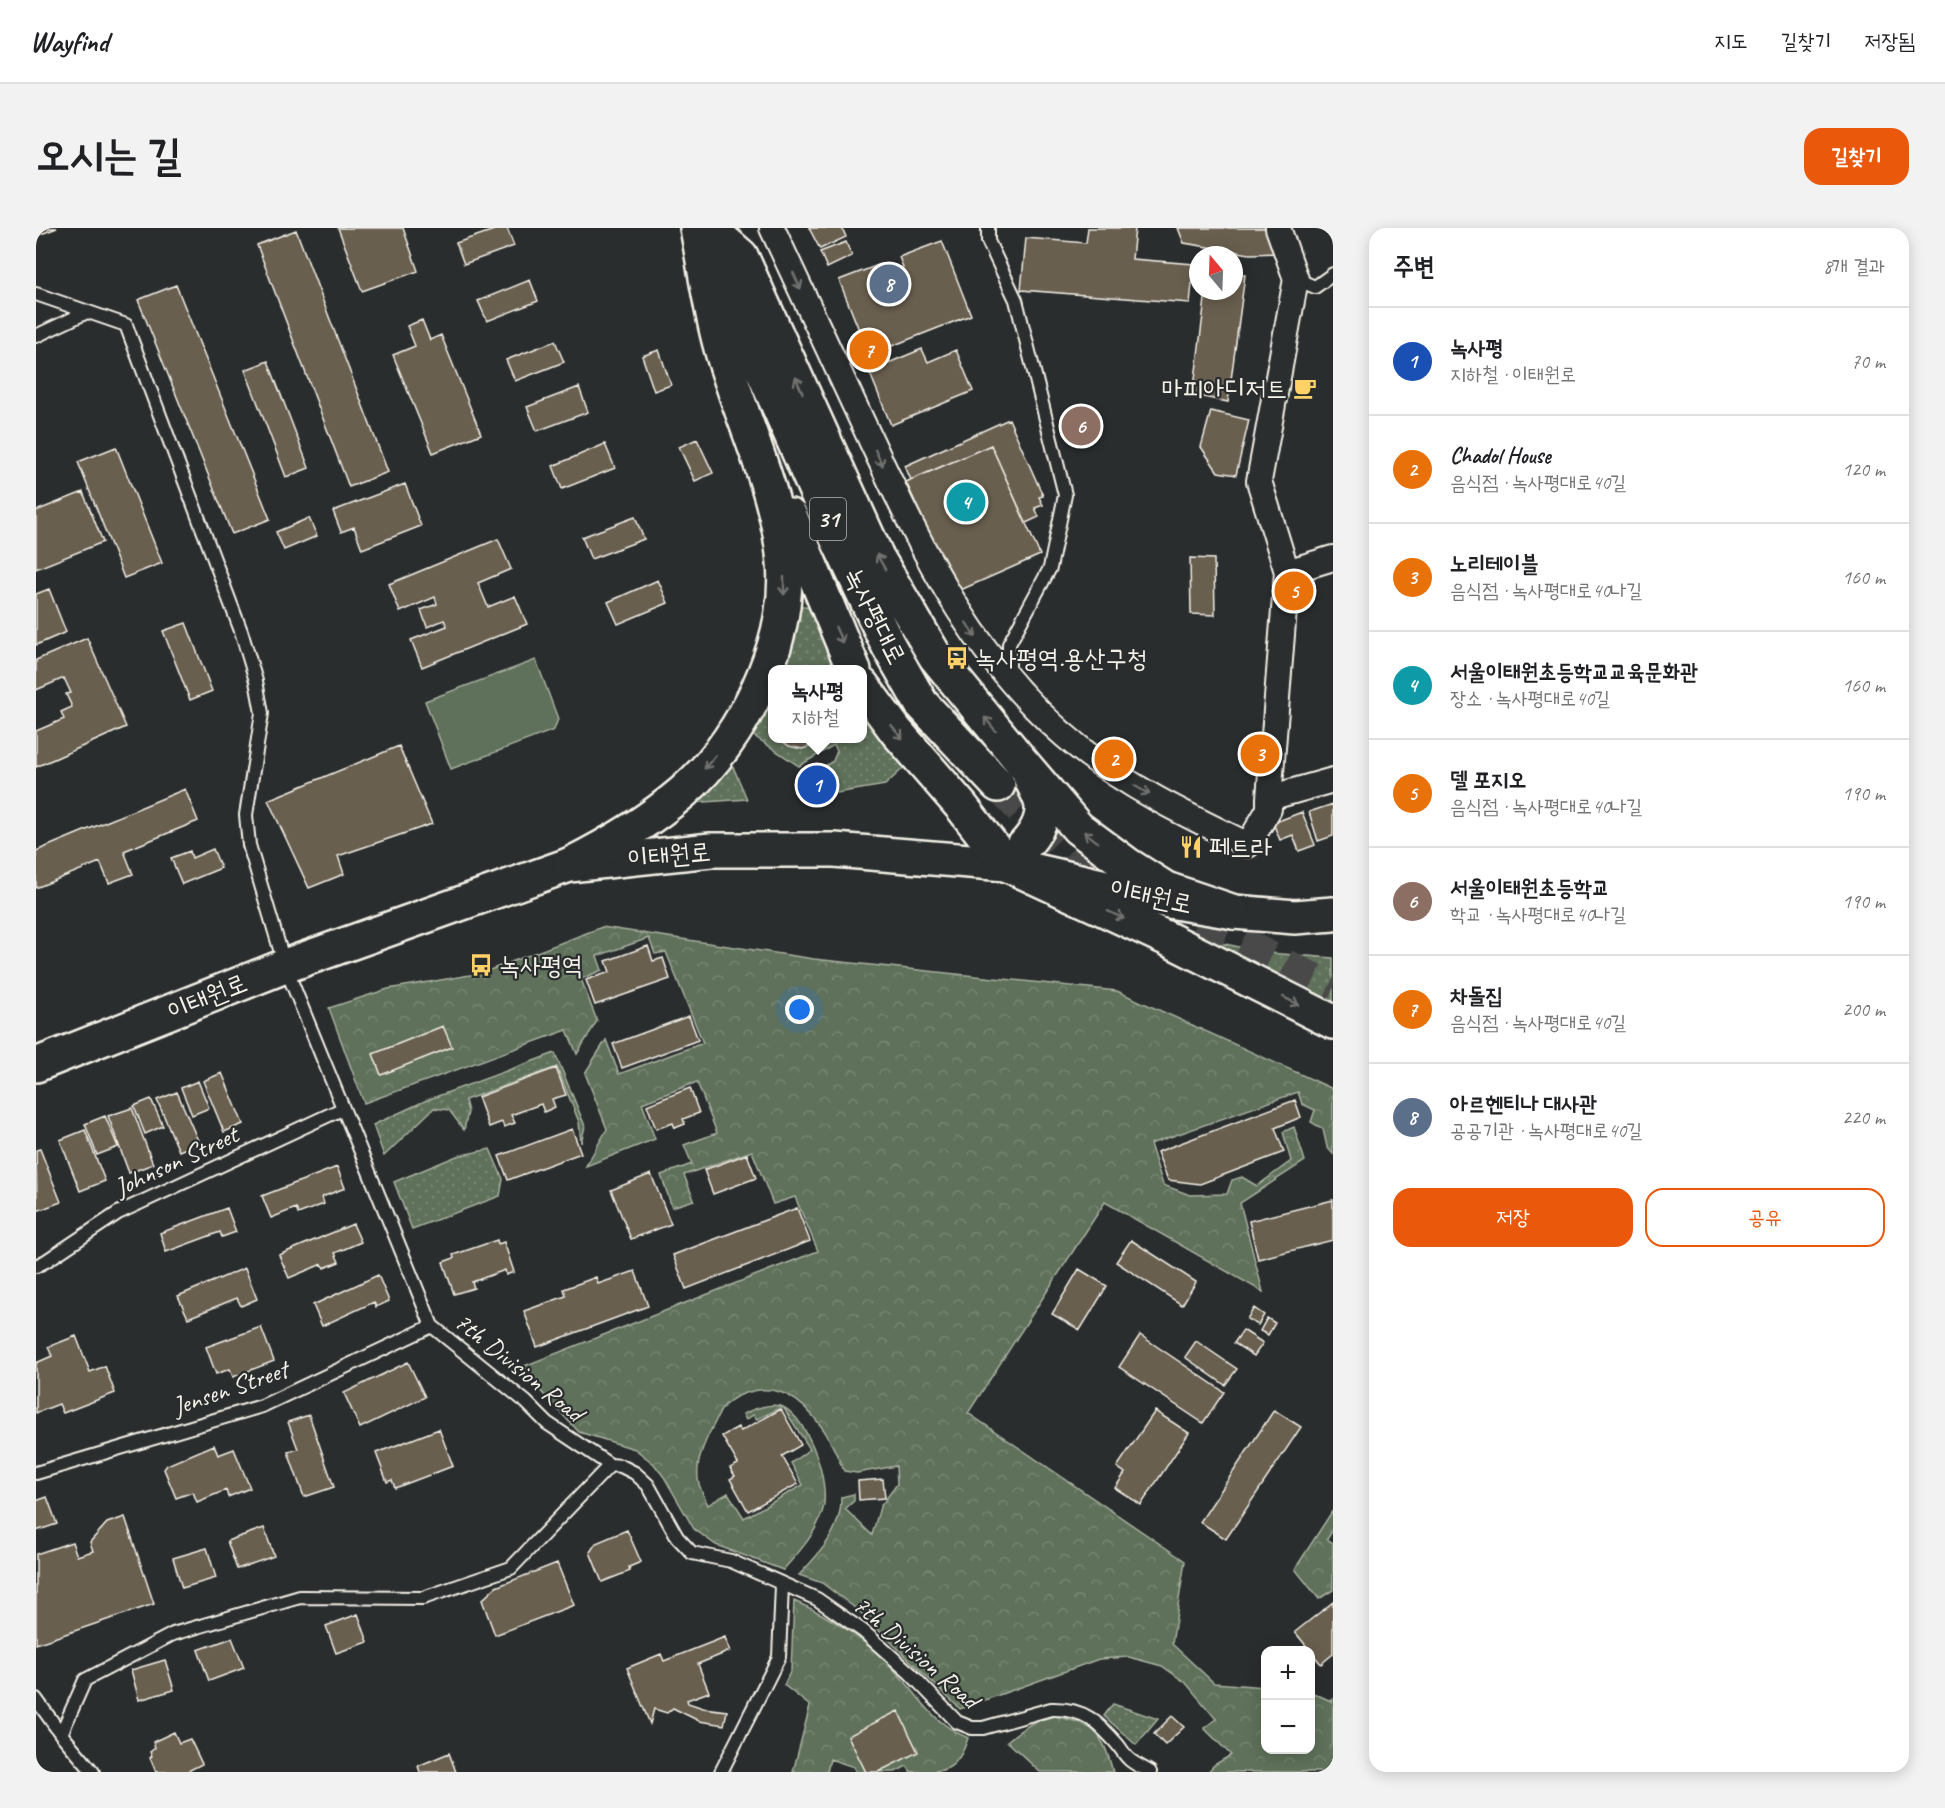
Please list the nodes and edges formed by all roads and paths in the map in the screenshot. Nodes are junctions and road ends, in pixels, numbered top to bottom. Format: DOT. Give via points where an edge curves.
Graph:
graph roads {
  1 [pos="698,228"];
  2 [pos="709,228"];
  3 [pos="772,228"];
  4 [pos="988,228"];
  5 [pos="1278,228"];
  6 [pos="1333,274"];
  7 [pos="1296,279"];
  8 [pos="36,294"];
  9 [pos="87,312"];
  10 [pos="36,336"];
  11 [pos="721,348"];
  12 [pos="1333,558"];
  13 [pos="1287,572"];
  14 [pos="768,665"];
  15 [pos="768,665"];
  16 [pos="852,665"];
  17 [pos="1004,672"];
  18 [pos="867,692"];
  19 [pos="1027,769"];
  20 [pos="1333,780"];
  21 [pos="998,784"];
  22 [pos="1269,798"];
  23 [pos="1006,864"];
  24 [pos="568,865"];
  25 [pos="1234,912"];
  26 [pos="1333,914"];
  27 [pos="285,966"];
  28 [pos="1333,1022"];
  29 [pos="36,1065"];
  30 [pos="342,1108"];
  31 [pos="36,1266"];
  32 [pos="432,1326"];
  33 [pos="610,1465"];
  34 [pos="36,1473"];
  35 [pos="782,1585"];
  36 [pos="36,1699"];
  37 [pos="61,1734"];
  38 [pos="1129,1766"];
  39 [pos="93,1772"];
  40 [pos="721,1772"];
  41 [pos="1150,1772"];
  1 -- 11 [label="main road"];
  1 -- 21 [label="main road, 녹사평대로 / 31" via="888,645 921,703"];
  19 -- 2 [label="main road, one-way" via="935,656 877,556 741,256"];
  3 -- 17 [label="street, one-way" via="912,529 944,589 984,651"];
  4 -- 17 [label="lane" via="988,241 1016,300 1065,495 1050,568 1009,644 1009,670"];
  5 -- 7 [label="street"];
  6 -- 7 [label="lane" via="1315,287"];
  7 -- 13 [label="street" via="1259,481"];
  8 -- 9 [label="lane"];
  9 -- 10 [label="lane"];
  9 -- 27 [label="lane" via="126,326 244,640 262,713 246,815 249,844"];
  11 -- 14 [label="main road, one-way" via="770,491 784,561 781,622"];
  11 -- 16 [label="main road, one-way"];
  12 -- 13 [label="street"];
  13 -- 22 [label="street"];
  15 -- 24 [label="main road, one-way" via="743,718 692,783 657,813"];
  17 -- 22 [label="street, one-way" via="1036,709 1082,750 1180,812 1248,844 1269,809"];
  18 -- 23 [label="main road, one-way"];
  19 -- 23 [label="main road" via="1042,807 1039,822 1030,840"];
  25 -- 19 [label="main road, one-way" via="1166,889 1128,865 1078,828"];
  20 -- 22 [label="street"];
  23 -- 24 [label="main road, 이태원로" via="834,850 711,850"];
  23 -- 25 [label="main road, 이태원로"];
  23 -- 28 [label="main road, one-way"];
  24 -- 27 [label="main road, 이태원로"];
  25 -- 26 [label="main road, 이태원로" via="1295,917"];
  27 -- 29 [label="main road, 이태원로"];
  27 -- 30 [label="lane"];
  30 -- 31 [label="lane, Johnson Street" via="118,1213"];
  30 -- 32 [label="lane"];
  32 -- 33 [label="lane, 7th Division Road" via="526,1402 547,1424"];
  32 -- 34 [label="lane, Jensen Street" via="262,1406"];
  33 -- 35 [label="lane, 7th Division Road" via="635,1473 648,1485 677,1537 692,1553 731,1561"];
  33 -- 37 [label="lane" via="511,1568 423,1598 300,1597 172,1634 85,1680"];
  35 -- 38 [label="lane, 7th Division Road" via="817,1599 863,1631 957,1722 984,1728 1062,1708 1086,1714 1108,1734"];
  35 -- 40 [label="lane" via="779,1657"];
  36 -- 37 [label="lane"];
  37 -- 39 [label="lane"];
  38 -- 41 [label="lane, 7th Division Road"];
}
